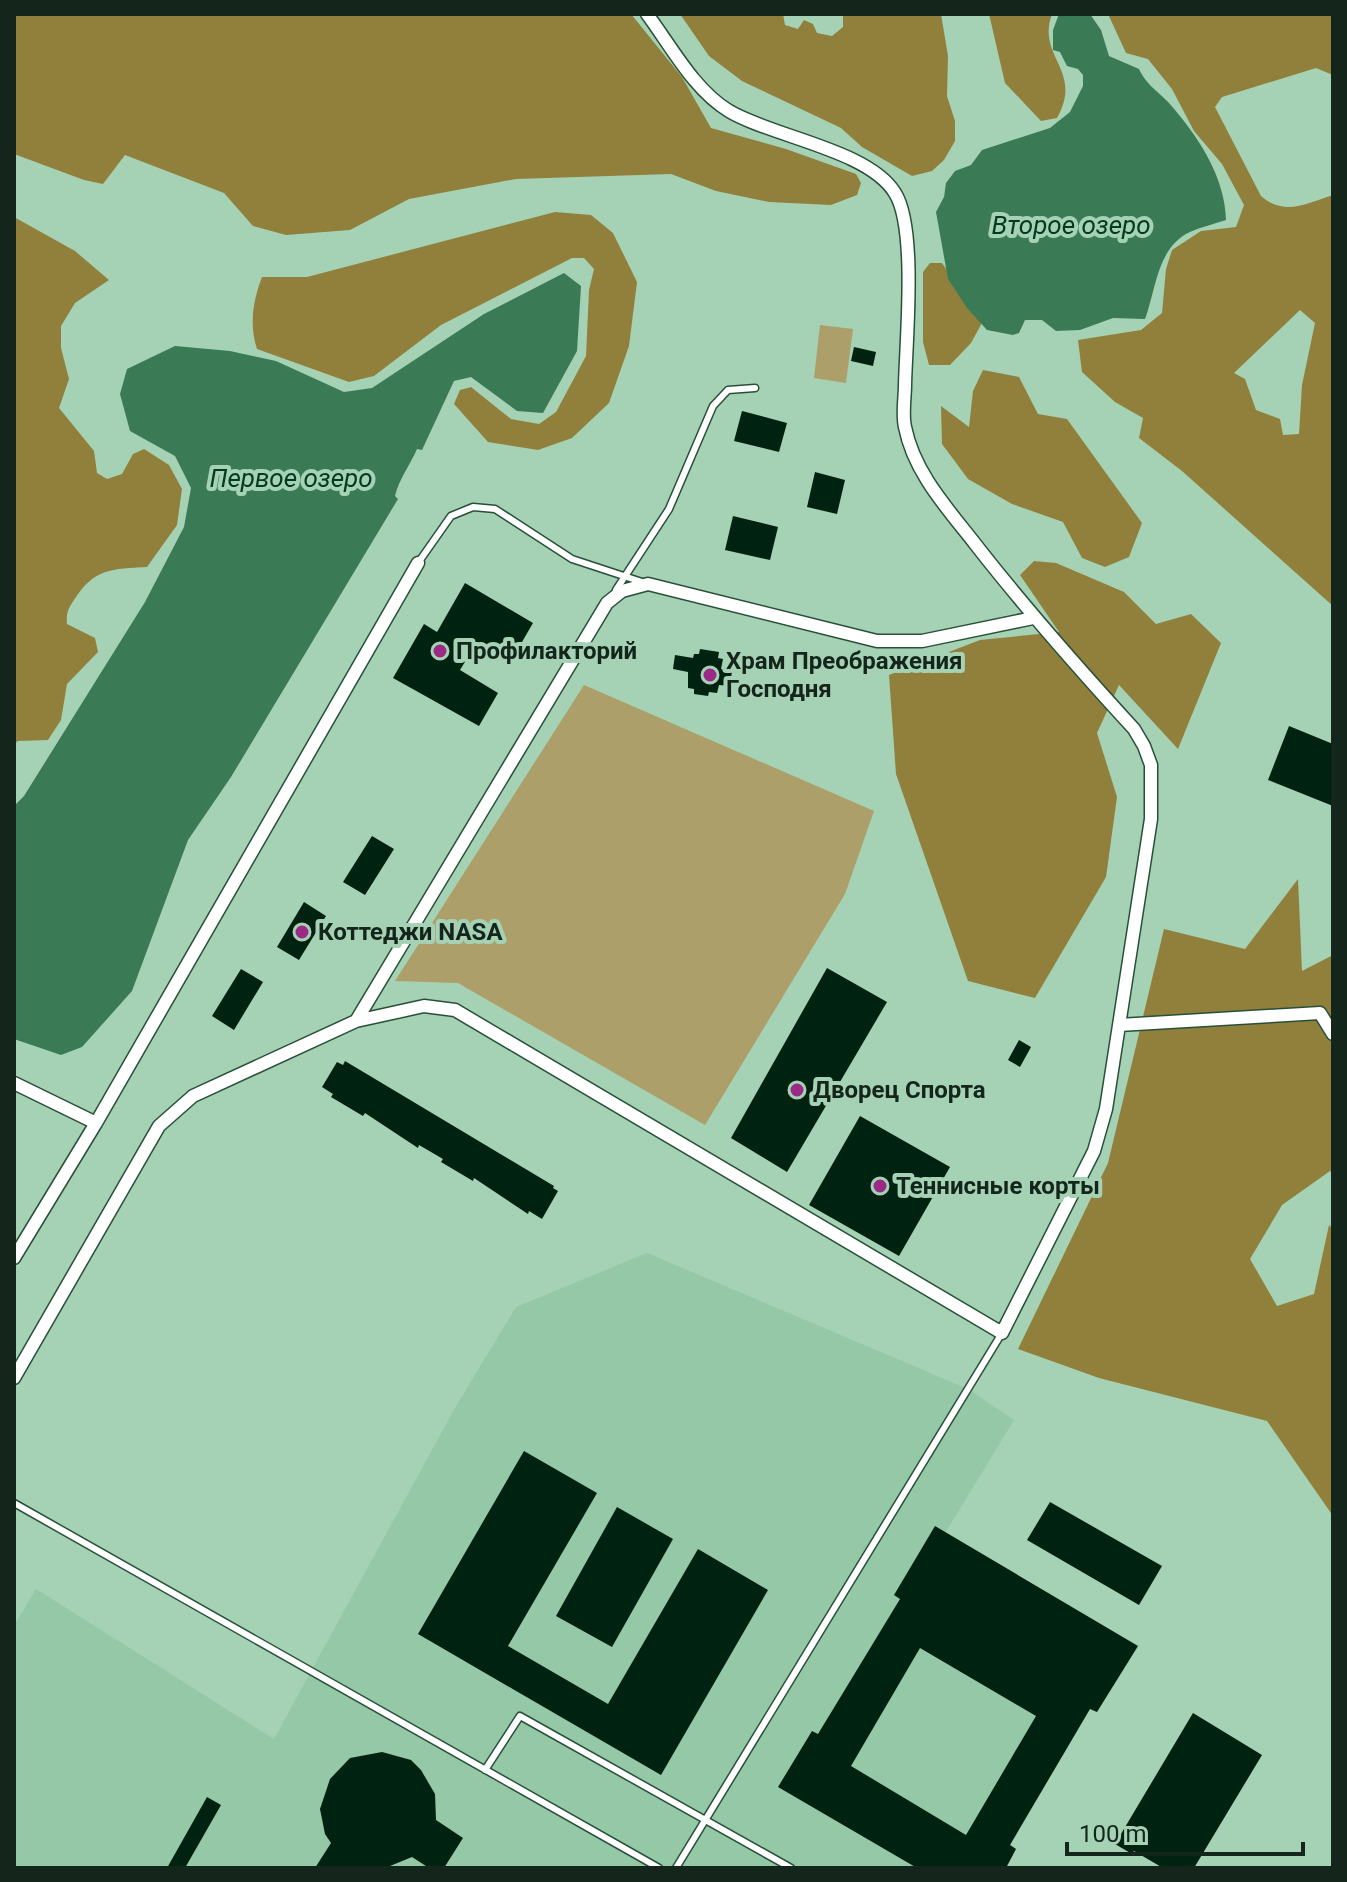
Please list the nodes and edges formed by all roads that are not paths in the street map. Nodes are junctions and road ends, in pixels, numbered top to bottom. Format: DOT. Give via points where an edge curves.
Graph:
graph roads {
  1 [pos="647,14"];
  2 [pos="755,388"];
  3 [pos="418,563"];
  4 [pos="624,578"];
  5 [pos="648,584"];
  6 [pos="607,603"];
  7 [pos="1033,618"];
  8 [pos="356,1021"];
  9 [pos="1119,1025"];
  10 [pos="1333,1034"];
  11 [pos="14,1083"];
  12 [pos="96,1123"];
  13 [pos="14,1258"];
  14 [pos="1002,1333"];
  15 [pos="14,1378"];
  16 [pos="14,1503"];
  17 [pos="485,1770"];
  18 [pos="706,1820"];
  19 [pos="659,1868"];
  20 [pos="676,1868"];
  21 [pos="791,1868"];
  1 -- 7 [label="street" via="705,93 728,111 867,166 895,193 905,215 908,248 904,425 915,461"];
  2 -- 4 [label="lane" via="728,390 713,406 669,509"];
  3 -- 4 [label="lane" via="451,516 473,507 495,509 572,559"];
  3 -- 12 [label="street"];
  4 -- 5 [label="lane"];
  4 -- 6 [label="lane"];
  5 -- 6 [label="street" via="622,591"];
  5 -- 7 [label="street" via="877,641 922,641"];
  6 -- 8 [label="street"];
  7 -- 9 [label="street" via="1134,729 1151,765 1151,819"];
  8 -- 14 [label="street" via="424,1006 455,1010"];
  8 -- 15 [label="street" via="193,1096 159,1126"];
  9 -- 10 [label="street" via="1320,1013"];
  9 -- 14 [label="street" via="1094,1151"];
  11 -- 12 [label="street"];
  12 -- 13 [label="street"];
  14 -- 18 [label="lane"];
  16 -- 17 [label="lane"];
  17 -- 18 [label="lane" via="520,1716"];
  17 -- 19 [label="lane"];
  18 -- 20 [label="lane"];
  18 -- 21 [label="lane"];
}
